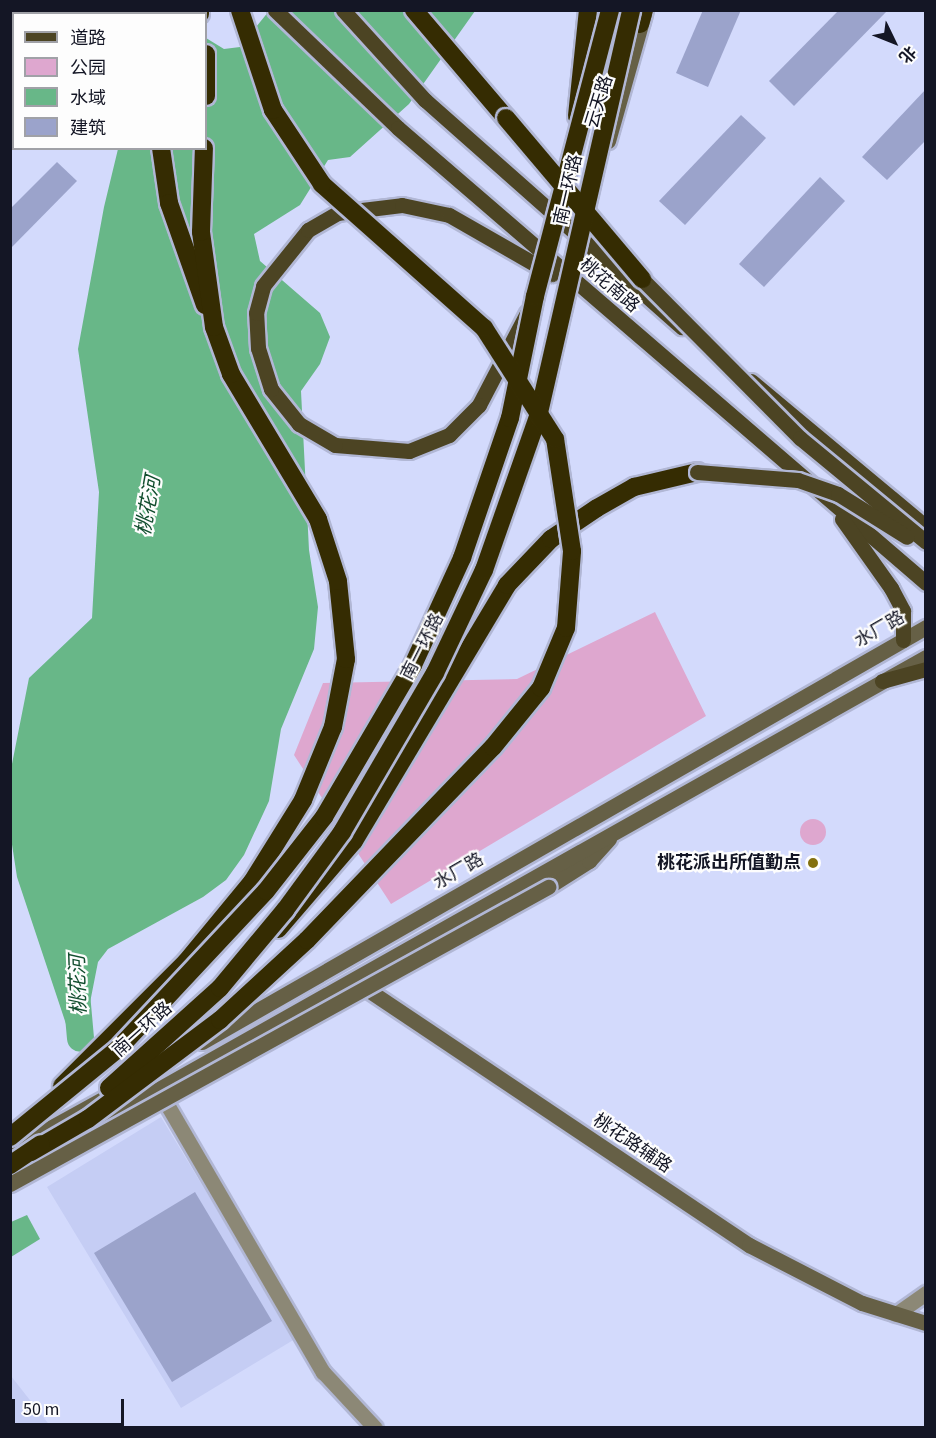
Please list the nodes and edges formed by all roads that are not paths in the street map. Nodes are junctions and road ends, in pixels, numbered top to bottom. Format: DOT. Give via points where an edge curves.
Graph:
graph roads {
  1 [pos="240,10"];
  2 [pos="275,10"];
  3 [pos="343,10"];
  4 [pos="414,10"];
  5 [pos="588,10"];
  6 [pos="610,10"];
  7 [pos="619,10"];
  8 [pos="640,14"];
  9 [pos="574,146"];
  10 [pos="161,150"];
  11 [pos="204,150"];
  12 [pos="554,217"];
  13 [pos="576,236"];
  14 [pos="541,251"];
  15 [pos="563,271"];
  16 [pos="642,279"];
  17 [pos="588,295"];
  18 [pos="535,296"];
  19 [pos="214,327"];
  20 [pos="697,472"];
  21 [pos="826,498"];
  22 [pos="926,527"];
  23 [pos="926,542"];
  24 [pos="926,551"];
  25 [pos="926,583"];
  26 [pos="926,627"];
  27 [pos="903,640"];
  28 [pos="926,657"];
  29 [pos="926,669"];
  30 [pos="882,681"];
  31 [pos="618,828"];
  32 [pos="333,966"];
  33 [pos="352,979"];
  34 [pos="220,988"];
  35 [pos="165,1101"];
  36 [pos="11,1141"];
  37 [pos="31,1152"];
  38 [pos="10,1165"];
  39 [pos="10,1172"];
  40 [pos="10,1184"];
  41 [pos="926,1293"];
  42 [pos="896,1314"];
  43 [pos="926,1323"];
  44 [pos="375,1428"];
  1 -- 37 [label="highway, bridge" via="273,110 322,184 484,328 555,439 572,551 566,628 541,688 507,730 307,940 220,1020 88,1119"];
  2 -- 14 [label="main road, 桃花南路" via="398,128"];
  3 -- 12 [label="main road, 桃花南路" via="425,100"];
  4 -- 16 [label="highway, bridge"];
  5 -- 9 [label="highway, bridge"];
  6 -- 9 [label="highway, 南一环路, bridge"];
  7 -- 12 [label="street, 云天路"];
  8 -- 13 [label="street, 云天路" via="624,96"];
  8 -- 34 [label="highway, 南一环路, bridge" via="538,417 484,570 435,674 342,832"];
  9 -- 18 [label="highway, 南一环路, bridge"];
  10 -- 19 [label="highway" via="183,256"];
  11 -- 19 [label="highway" via="201,232"];
  12 -- 13 [label="main road, 桃花南路"];
  12 -- 14 [label="street, 云天路"];
  13 -- 15 [label="street, 云天路"];
  13 -- 22 [label="main road, 桃花南路"];
  14 -- 15 [label="main road, 桃花南路"];
  15 -- 17 [label="main road, 桃花南路"];
  16 -- 23 [label="main road, bridge" via="800,438"];
  17 -- 18 [label="main road, bridge" via="448,215 402,205 370,205 338,213 308,230 280,257 263,286 256,313 258,348 271,389 299,424 334,445 409,451 449,435 497,377"];
  17 -- 21 [label="main road, 桃花南路"];
  18 -- 36 [label="highway, 南一环路, bridge" via="510,418 462,558 413,665 324,817 197,969 118,1049"];
  19 -- 36 [label="highway, bridge" via="231,374 318,519 338,581 346,659 333,727 303,800 252,882 186,962"];
  20 -- 24 [label="main road, bridge" via="798,480 838,494"];
  20 -- 34 [label="highway, bridge" via="634,487 597,508 551,539 507,585 354,842"];
  21 -- 25 [label="main road, 桃花南路"];
  21 -- 27 [label="main road" via="891,588 903,611"];
  26 -- 27 [label="street, 水厂路"];
  27 -- 32 [label="street, 水厂路"];
  28 -- 30 [label="street"];
  29 -- 30 [label="main road"];
  30 -- 31 [label="street"];
  31 -- 33 [label="street"];
  31 -- 35 [label="street, bridge" via="589,861 548,887"];
  32 -- 33 [label="street, 桃花路辅路"];
  32 -- 36 [label="street, 水厂路"];
  33 -- 39 [label="street"];
  33 -- 42 [label="street, 桃花路辅路" via="749,1245 861,1303"];
  34 -- 37 [label="highway, 南一环路, bridge"];
  35 -- 40 [label="street, bridge"];
  35 -- 44 [label="street" via="323,1372"];
  37 -- 38 [label="highway, 南一环路, bridge"];
  41 -- 42 [label="street"];
  42 -- 43 [label="street, 桃花路辅路"];
}
